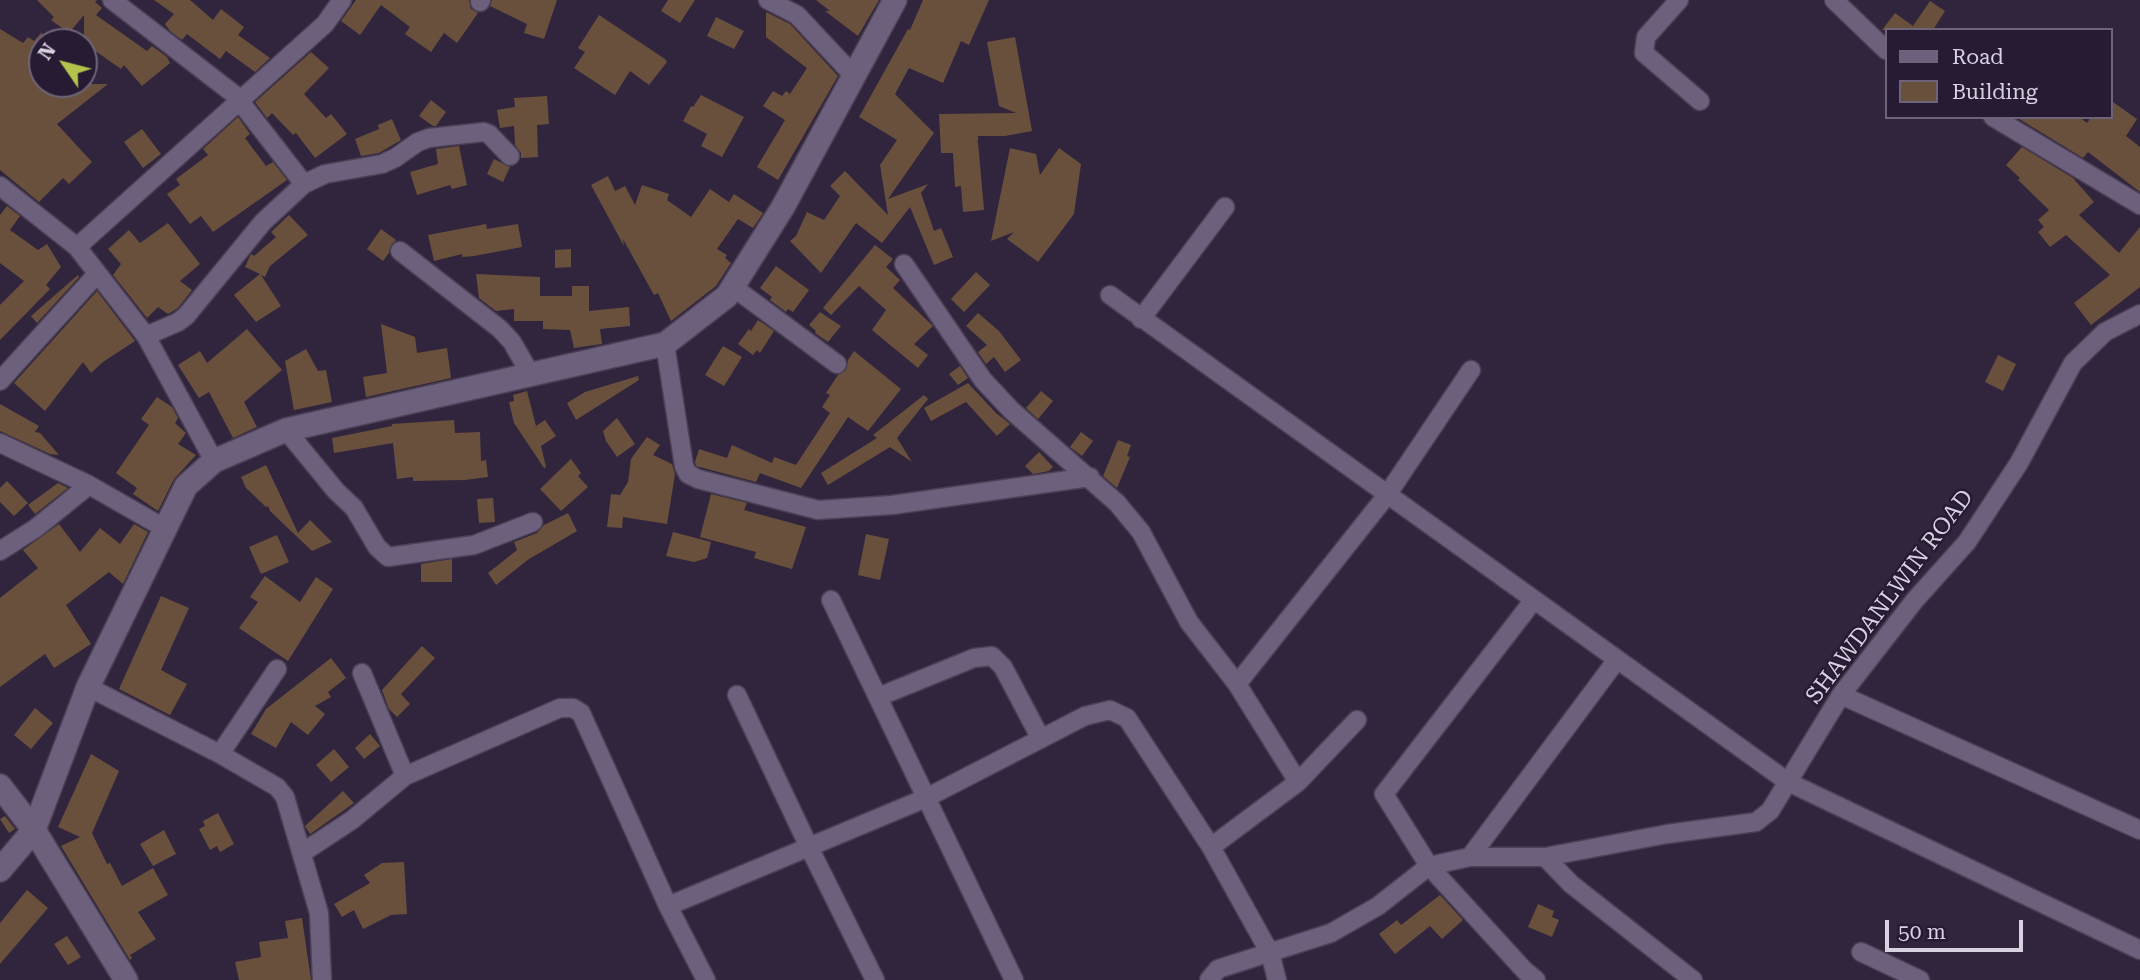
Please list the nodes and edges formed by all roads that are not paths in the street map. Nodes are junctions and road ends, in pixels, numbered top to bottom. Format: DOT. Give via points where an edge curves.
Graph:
graph roads {
  1 [pos="113,0"];
  2 [pos="342,0"];
  3 [pos="768,0"];
  4 [pos="895,0"];
  5 [pos="1679,0"];
  6 [pos="1834,0"];
  7 [pos="1884,48"];
  8 [pos="855,77"];
  9 [pos="1700,101"];
  10 [pos="241,102"];
  11 [pos="1996,119"];
  12 [pos="510,156"];
  13 [pos="304,184"];
  14 [pos="0,187"];
  15 [pos="2140,205"];
  16 [pos="1225,207"];
  17 [pos="77,247"];
  18 [pos="400,251"];
  19 [pos="904,264"];
  20 [pos="97,274"];
  21 [pos="733,287"];
  22 [pos="1110,295"];
  23 [pos="2140,314"];
  24 [pos="1141,319"];
  25 [pos="146,336"];
  26 [pos="665,344"];
  27 [pos="836,364"];
  28 [pos="1471,370"];
  29 [pos="531,375"];
  30 [pos="0,381"];
  31 [pos="286,430"];
  32 [pos="0,443"];
  33 [pos="214,461"];
  34 [pos="1090,477"];
  35 [pos="89,485"];
  36 [pos="1387,495"];
  37 [pos="533,522"];
  38 [pos="166,529"];
  39 [pos="0,551"];
  40 [pos="831,600"];
  41 [pos="1533,601"];
  42 [pos="1616,661"];
  43 [pos="277,669"];
  44 [pos="362,673"];
  45 [pos="1237,684"];
  46 [pos="88,687"];
  47 [pos="737,695"];
  48 [pos="1841,695"];
  49 [pos="877,697"];
  50 [pos="1357,720"];
  51 [pos="1041,739"];
  52 [pos="220,754"];
  53 [pos="405,776"];
  54 [pos="1298,782"];
  55 [pos="1788,782"];
  56 [pos="0,786"];
  57 [pos="926,798"];
  58 [pos="34,830"];
  59 [pos="2140,830"];
  60 [pos="808,847"];
  61 [pos="1211,847"];
  62 [pos="302,853"];
  63 [pos="1470,857"];
  64 [pos="1545,857"];
  65 [pos="1429,866"];
  66 [pos="0,870"];
  67 [pos="668,906"];
  68 [pos="2140,950"];
  69 [pos="1861,952"];
  70 [pos="1270,953"];
  71 [pos="126,980"];
  72 [pos="322,980"];
  73 [pos="706,980"];
  74 [pos="874,980"];
  75 [pos="1014,980"];
  76 [pos="1209,980"];
  77 [pos="1277,980"];
  78 [pos="1536,980"];
  79 [pos="1693,980"];
  80 [pos="1920,980"];
  1 -- 10 [label="street"];
  2 -- 10 [label="street" via="325,24"];
  3 -- 8 [label="street" via="797,15"];
  4 -- 8 [label="street"];
  5 -- 9 [label="street" via="1646,37 1644,53"];
  6 -- 7 [label="street"];
  8 -- 21 [label="street"];
  10 -- 13 [label="street"];
  10 -- 17 [label="street"];
  11 -- 15 [label="street"];
  12 -- 13 [label="street" via="484,132 429,138 382,164 325,174"];
  13 -- 25 [label="street" via="263,222 186,316"];
  14 -- 17 [label="street"];
  16 -- 24 [label="street"];
  17 -- 20 [label="street"];
  18 -- 29 [label="street" via="500,329"];
  19 -- 34 [label="street" via="983,380"];
  20 -- 25 [label="street"];
  20 -- 30 [label="street"];
  21 -- 26 [label="street"];
  21 -- 27 [label="street"];
  22 -- 24 [label="street"];
  23 -- 48 [label="street, SHAWDANLWIN ROAD" via="2105,332 2073,363 2019,463 1966,542"];
  24 -- 36 [label="street"];
  25 -- 33 [label="street"];
  26 -- 29 [label="street"];
  26 -- 34 [label="street" via="682,458 688,474 698,480 818,510 892,505"];
  28 -- 36 [label="street"];
  29 -- 31 [label="street"];
  31 -- 33 [label="street"];
  31 -- 37 [label="street" via="354,508 388,557 474,545"];
  32 -- 35 [label="street"];
  33 -- 38 [label="street" via="186,486"];
  34 -- 45 [label="street" via="1140,531 1189,622"];
  35 -- 38 [label="street"];
  35 -- 39 [label="street"];
  36 -- 41 [label="street"];
  36 -- 45 [label="street"];
  38 -- 46 [label="street"];
  40 -- 49 [label="street"];
  41 -- 42 [label="street"];
  41 -- 65 [label="street" via="1384,793"];
  42 -- 55 [label="street"];
  42 -- 63 [label="street"];
  43 -- 52 [label="street"];
  44 -- 53 [label="street"];
  45 -- 54 [label="street"];
  46 -- 52 [label="street"];
  46 -- 58 [label="street"];
  47 -- 60 [label="street"];
  48 -- 55 [label="street, SHAWDANLWIN ROAD"];
  48 -- 59 [label="street"];
  49 -- 51 [label="street" via="974,658 992,656 1003,667"];
  49 -- 57 [label="street"];
  50 -- 54 [label="street"];
  51 -- 57 [label="street"];
  51 -- 61 [label="street" via="1085,716 1110,710 1128,718"];
  52 -- 62 [label="street" via="277,787 285,797"];
  53 -- 62 [label="street" via="352,820"];
  53 -- 67 [label="street" via="560,708 573,708 581,713"];
  54 -- 61 [label="street"];
  55 -- 64 [label="street, SHAWDANLWIN ROAD" via="1770,811 1756,822"];
  55 -- 68 [label="street"];
  56 -- 58 [label="street"];
  57 -- 60 [label="street"];
  57 -- 75 [label="street"];
  58 -- 66 [label="street"];
  58 -- 71 [label="street"];
  60 -- 67 [label="street"];
  60 -- 74 [label="street"];
  61 -- 70 [label="street"];
  62 -- 72 [label="street" via="319,913"];
  63 -- 64 [label="street, SHAWDANLWIN ROAD"];
  63 -- 65 [label="street, SHAWDANLWIN ROAD"];
  64 -- 79 [label="street" via="1571,884"];
  65 -- 70 [label="street, SHAWDANLWIN ROAD" via="1378,906 1331,933"];
  65 -- 78 [label="street"];
  67 -- 73 [label="street"];
  69 -- 80 [label="street"];
  70 -- 76 [label="street, SHAWDANLWIN ROAD" via="1218,969"];
  70 -- 77 [label="street"];
}
